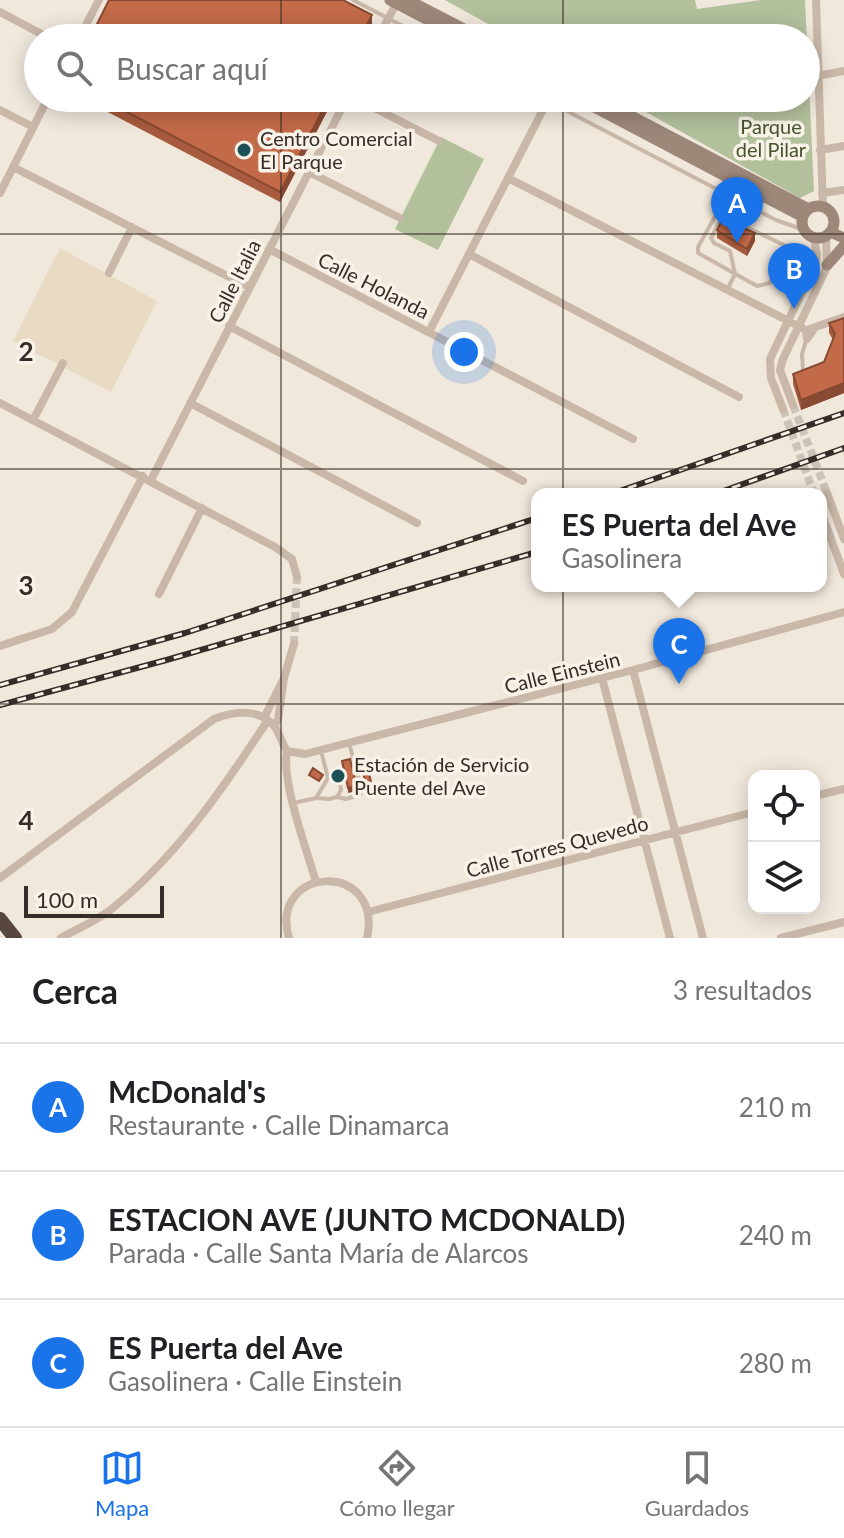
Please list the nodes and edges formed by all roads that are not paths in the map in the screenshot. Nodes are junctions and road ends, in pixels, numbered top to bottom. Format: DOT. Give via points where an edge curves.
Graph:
graph roads {
  1 [pos="99,0"];
  2 [pos="353,0"];
  3 [pos="816,0"];
  4 [pos="398,1"];
  5 [pos="0,12"];
  6 [pos="389,18"];
  7 [pos="86,24"];
  8 [pos="386,24"];
  9 [pos="400,24"];
  10 [pos="438,24"];
  11 [pos="450,24"];
  12 [pos="816,24"];
  13 [pos="24,25"];
  14 [pos="844,71"];
  15 [pos="820,75"];
  16 [pos="0,110"];
  17 [pos="41,112"];
  18 [pos="340,112"];
  19 [pos="382,112"];
  20 [pos="540,112"];
  21 [pos="571,112"];
  22 [pos="605,112"];
  23 [pos="622,112"];
  24 [pos="818,112"];
  25 [pos="33,127"];
  26 [pos="439,141"];
  27 [pos="844,146"];
  28 [pos="820,150"];
  29 [pos="13,167"];
  30 [pos="309,172"];
  31 [pos="508,178"];
  32 [pos="844,190"];
  33 [pos="0,193"];
  34 [pos="822,193"];
  35 [pos="823,207"];
  36 [pos="806,213"];
  37 [pos="400,218"];
  38 [pos="746,226"];
  39 [pos="132,227"];
  40 [pos="819,234"];
  41 [pos="844,238"];
  42 [pos="844,246"];
  43 [pos="269,249"];
  44 [pos="469,254"];
  45 [pos="827,265"];
  46 [pos="109,273"];
  47 [pos="735,274"];
  48 [pos="249,287"];
  49 [pos="726,290"];
  50 [pos="844,317"];
  51 [pos="788,322"];
  52 [pos="229,326"];
  53 [pos="806,331"];
  54 [pos="429,332"];
  55 [pos="63,363"];
  56 [pos="803,370"];
  57 [pos="739,397"];
  58 [pos="0,403"];
  59 [pos="190,403"];
  60 [pos="793,405"];
  61 [pos="783,409"];
  62 [pos="33,420"];
  63 [pos="633,439"];
  64 [pos="147,478"];
  65 [pos="523,481"];
  66 [pos="827,493"];
  67 [pos="202,508"];
  68 [pos="417,523"];
  69 [pos="827,528"];
  70 [pos="844,539"];
  71 [pos="844,574"];
  72 [pos="297,577"];
  73 [pos="159,594"];
  74 [pos="844,612"];
  75 [pos="294,644"];
  76 [pos="0,646"];
  77 [pos="633,670"];
  78 [pos="284,678"];
  79 [pos="602,678"];
  80 [pos="269,721"];
  81 [pos="349,743"];
  82 [pos="320,750"];
  83 [pos="287,751"];
  84 [pos="328,778"];
  85 [pos="844,789"];
  86 [pos="820,795"];
  87 [pos="337,797"];
  88 [pos="316,798"];
  89 [pos="294,803"];
  90 [pos="748,814"];
  91 [pos="676,832"];
  92 [pos="644,840"];
  93 [pos="0,878"];
  94 [pos="316,882"];
  95 [pos="368,912"];
  96 [pos="0,919"];
  97 [pos="844,922"];
  98 [pos="15,938"];
  99 [pos="61,938"];
  100 [pos="289,938"];
  101 [pos="367,938"];
  102 [pos="670,938"];
  103 [pos="703,938"];
  104 [pos="781,938"];
  1 -- 7 [label="street"];
  2 -- 6 [label="lane"];
  3 -- 12 [label="street"];
  4 -- 6 [label="street"];
  4 -- 10 [label="main road"];
  4 -- 11 [label="main road"];
  5 -- 13 [label="street"];
  6 -- 8 [label="street"];
  6 -- 9 [label="lane"];
  14 -- 15 [label="street"];
  16 -- 25 [label="street"];
  17 -- 25 [label="street"];
  18 -- 30 [label="street, Calle Italia"];
  19 -- 26 [label="street"];
  20 -- 31 [label="street"];
  21 -- 40 [label="lane" via="776,220"];
  22 -- 36 [label="main road"];
  23 -- 36 [label="main road"];
  24 -- 28 [label="street"];
  25 -- 29 [label="street"];
  27 -- 28 [label="street"];
  28 -- 34 [label="street"];
  29 -- 33 [label="street"];
  29 -- 39 [label="street"];
  30 -- 37 [label="street"];
  30 -- 43 [label="street, Calle Italia"];
  31 -- 44 [label="street"];
  31 -- 49 [label="street"];
  32 -- 34 [label="street"];
  34 -- 35 [label="street"];
  35 -- 36 [label="main road"];
  35 -- 40 [label="main road" via="833,217"];
  36 -- 40 [label="main road"];
  38 -- 47 [label="lane" via="722,221 711,238 730,251"];
  38 -- 47 [label="lane" via="717,213 698,247 700,255"];
  38 -- 47 [label="lane" via="784,245 785,254 768,284 757,286"];
  39 -- 46 [label="street"];
  39 -- 48 [label="street"];
  40 -- 41 [label="main road"];
  40 -- 45 [label="street"];
  40 -- 51 [label="street" via="816,262"];
  42 -- 45 [label="main road"];
  43 -- 48 [label="street, Calle Italia"];
  43 -- 54 [label="street, Calle Holanda"];
  44 -- 54 [label="street"];
  44 -- 57 [label="street"];
  45 -- 53 [label="street"];
  47 -- 49 [label="lane"];
  48 -- 52 [label="street, Calle Italia"];
  49 -- 51 [label="street"];
  50 -- 53 [label="street"];
  51 -- 53 [label="street"];
  51 -- 61 [label="street" via="770,359"];
  52 -- 59 [label="street, Calle Italia"];
  52 -- 65 [label="street"];
  53 -- 56 [label="lane"];
  53 -- 60 [label="street" via="780,370"];
  54 -- 63 [label="street, Calle Holanda"];
  55 -- 62 [label="street"];
  58 -- 62 [label="street"];
  59 -- 64 [label="street, Calle Italia"];
  59 -- 68 [label="street"];
  62 -- 64 [label="street"];
  64 -- 67 [label="street"];
  64 -- 76 [label="street, Calle Italia" via="72,612 52,629"];
  66 -- 70 [label="street"];
  67 -- 72 [label="street" via="285,553"];
  67 -- 73 [label="street"];
  69 -- 71 [label="street"];
  74 -- 77 [label="street, Calle Einstein"];
  75 -- 78 [label="street"];
  77 -- 79 [label="street, Calle Einstein"];
  77 -- 91 [label="street"];
  78 -- 80 [label="street"];
  78 -- 80 [label="street" via="278,720"];
  79 -- 81 [label="street, Calle Einstein"];
  79 -- 92 [label="street"];
  80 -- 83 [label="street"];
  80 -- 93 [label="street" via="236,712 214,719"];
  80 -- 99 [label="street" via="179,843 112,909"];
  81 -- 82 [label="street, Calle Einstein"];
  81 -- 87 [label="lane" via="362,791 346,799"];
  82 -- 83 [label="street, Calle Einstein" via="298,755"];
  82 -- 84 [label="lane"];
  83 -- 89 [label="street"];
  84 -- 87 [label="lane" via="338,775"];
  84 -- 88 [label="lane"];
  85 -- 86 [label="street"];
  87 -- 88 [label="lane"];
  88 -- 89 [label="lane"];
  89 -- 94 [label="street"];
  90 -- 91 [label="street, Calle Torres Quevedo"];
  91 -- 92 [label="street, Calle Torres Quevedo"];
  91 -- 103 [label="street"];
  92 -- 95 [label="street, Calle Torres Quevedo"];
  92 -- 102 [label="street"];
  94 -- 95 [label="street" via="343,883 363,900"];
  94 -- 100 [label="street" via="293,898 285,926"];
  95 -- 101 [label="street"];
  96 -- 98 [label="highway"];
  97 -- 104 [label="street"];
}
